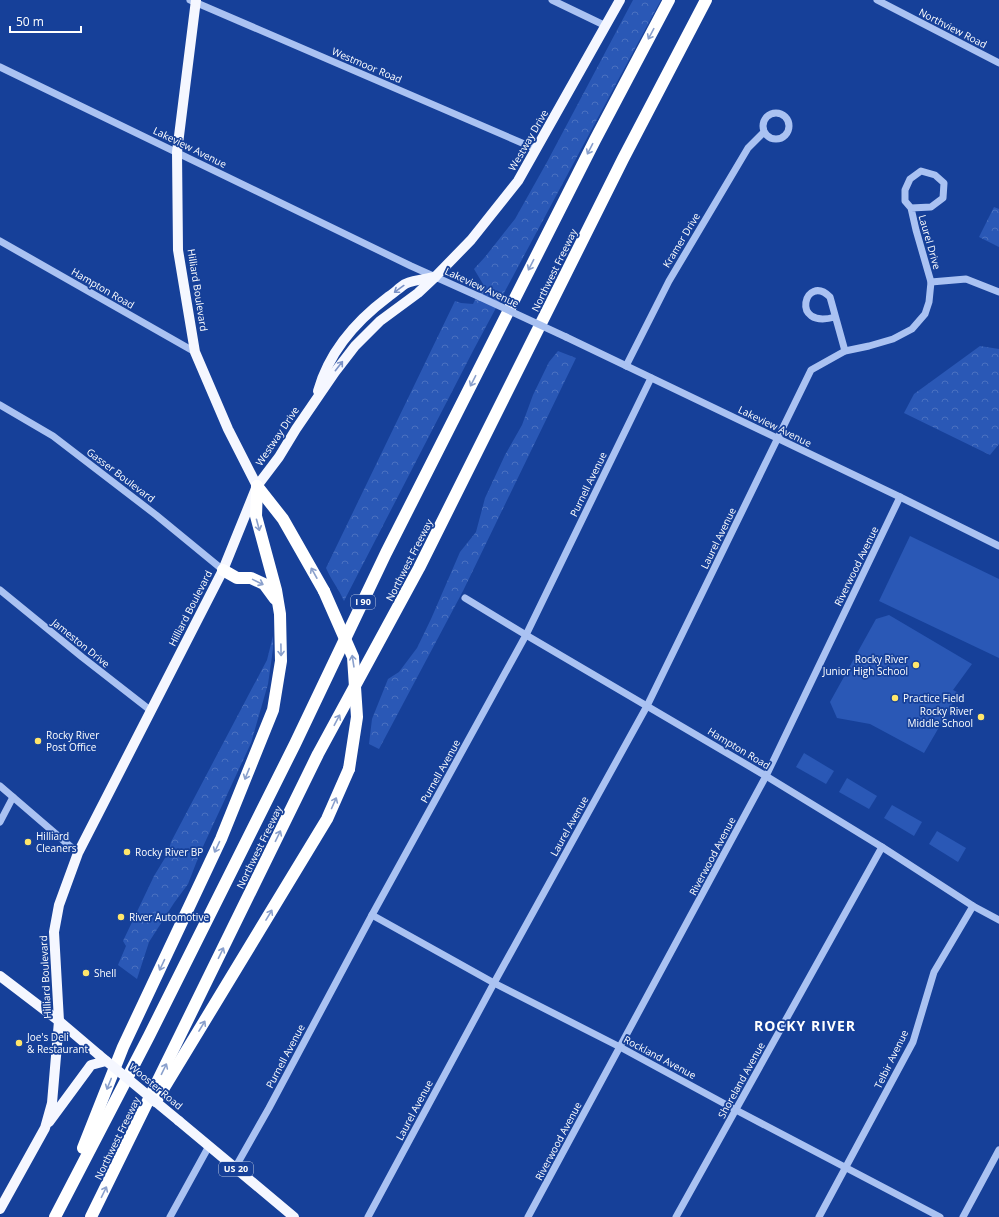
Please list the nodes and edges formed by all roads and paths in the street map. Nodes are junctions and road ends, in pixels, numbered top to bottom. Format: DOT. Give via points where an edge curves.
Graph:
graph roads {
  1 [pos="552,0"];
  2 [pos="620,0"];
  3 [pos="669,0"];
  4 [pos="706,0"];
  5 [pos="877,0"];
  6 [pos="194,1"];
  7 [pos="606,26"];
  8 [pos="999,63"];
  9 [pos="0,67"];
  10 [pos="764,132"];
  11 [pos="536,149"];
  12 [pos="177,152"];
  13 [pos="911,208"];
  14 [pos="0,241"];
  15 [pos="435,277"];
  16 [pos="931,282"];
  17 [pos="999,292"];
  18 [pos="835,316"];
  19 [pos="845,350"];
  20 [pos="195,352"];
  21 [pos="626,366"];
  22 [pos="651,378"];
  23 [pos="316,398"];
  24 [pos="0,405"];
  25 [pos="778,439"];
  26 [pos="257,486"];
  27 [pos="900,498"];
  28 [pos="999,546"];
  29 [pos="223,570"];
  30 [pos="0,590"];
  31 [pos="465,598"];
  32 [pos="280,611"];
  33 [pos="526,635"];
  34 [pos="647,706"];
  35 [pos="150,710"];
  36 [pos="766,776"];
  37 [pos="0,786"];
  38 [pos="13,797"];
  39 [pos="0,822"];
  40 [pos="882,847"];
  41 [pos="78,853"];
  42 [pos="973,906"];
  43 [pos="372,915"];
  44 [pos="999,920"];
  45 [pos="0,976"];
  46 [pos="494,983"];
  47 [pos="59,1021"];
  48 [pos="620,1047"];
  49 [pos="102,1058"];
  50 [pos="736,1110"];
  51 [pos="45,1128"];
  52 [pos="209,1146"];
  53 [pos="999,1150"];
  54 [pos="116,1167"];
  55 [pos="235,1168"];
  56 [pos="846,1168"];
  57 [pos="61,1205"];
  58 [pos="0,1209"];
  59 [pos="54,1217"];
  60 [pos="91,1217"];
  61 [pos="170,1217"];
  62 [pos="294,1217"];
  63 [pos="368,1217"];
  64 [pos="528,1217"];
  65 [pos="676,1217"];
  66 [pos="819,1217"];
  67 [pos="940,1217"];
  68 [pos="964,1217"];
  1 -- 7 [label="street"];
  2 -- 7 [label="main road, Westway Drive"];
  3 -- 57 [label="highway, Northwest Freeway / I 90, one-way" via="386,553 295,744 153,1029"];
  54 -- 4 [label="highway, Northwest Freeway, one-way" via="318,754 419,568 622,159"];
  5 -- 8 [label="street, Northview Road"];
  6 -- 11 [label="street, Westmoor Road"];
  6 -- 12 [label="main road, Hilliard Boulevard"];
  7 -- 11 [label="main road, Westway Drive"];
  9 -- 12 [label="street, Lakeview Avenue"];
  10 -- 21 [label="street, Kramer Drive" via="748,148 669,281"];
  11 -- 15 [label="main road, Westway Drive" via="518,181 493,213"];
  12 -- 15 [label="street, Lakeview Avenue"];
  12 -- 20 [label="main road, Hilliard Boulevard" via="178,250"];
  13 -- 13 [label="street, Laurel Drive" via="931,207 942,198 944,183 935,174 920,171 910,179 905,190 905,201"];
  13 -- 16 [label="street, Laurel Drive"];
  14 -- 20 [label="street, Hampton Road"];
  15 -- 21 [label="street, Lakeview Avenue, bridge"];
  23 -- 15 [label="main road, Westway Drive, one-way" via="356,346 380,321"];
  15 -- 23 [label="main road, Westway Drive, one-way" via="406,284 366,315 341,343 322,378"];
  16 -- 17 [label="street" via="966,279"];
  16 -- 19 [label="street, Laurel Drive" via="925,314 912,329 893,339"];
  18 -- 18 [label="street" via="830,297 820,290 809,294 805,308 810,315 828,319"];
  18 -- 19 [label="street"];
  19 -- 25 [label="street, Laurel Drive" via="811,370"];
  20 -- 26 [label="main road, Hilliard Boulevard" via="228,429"];
  21 -- 22 [label="street, Lakeview Avenue"];
  22 -- 25 [label="street, Lakeview Avenue"];
  22 -- 33 [label="street, Purnell Avenue"];
  23 -- 26 [label="main road, Westway Drive" via="279,457"];
  24 -- 29 [label="street, Gasser Boulevard" via="53,436"];
  25 -- 27 [label="street, Lakeview Avenue"];
  25 -- 34 [label="street, Laurel Avenue"];
  26 -- 29 [label="main road, Hilliard Boulevard"];
  26 -- 32 [label="highway, one-way" via="256,516"];
  54 -- 26 [label="highway, one-way, bridge" via="327,819 349,769 357,717 353,657 324,591 283,519"];
  27 -- 28 [label="street, Lakeview Avenue"];
  27 -- 36 [label="street, Riverwood Avenue"];
  29 -- 32 [label="highway, one-way" via="237,578 251,578 264,584"];
  29 -- 35 [label="main road, Hilliard Boulevard"];
  30 -- 35 [label="street, Jameston Drive"];
  31 -- 33 [label="street, Hampton Road"];
  32 -- 57 [label="highway, one-way" via="281,661 273,710 221,839 123,1047"];
  33 -- 34 [label="street, Hampton Road"];
  33 -- 43 [label="street, Purnell Avenue"];
  34 -- 36 [label="street, Hampton Road"];
  34 -- 46 [label="street, Laurel Avenue"];
  35 -- 41 [label="main road, Hilliard Boulevard"];
  36 -- 40 [label="street, Hampton Road"];
  36 -- 48 [label="street, Riverwood Avenue"];
  37 -- 38 [label="street"];
  38 -- 39 [label="street"];
  38 -- 41 [label="street"];
  40 -- 42 [label="street, Hampton Road"];
  40 -- 50 [label="street, Shoreland Avenue"];
  41 -- 47 [label="main road, Hilliard Boulevard" via="59,905 54,932"];
  42 -- 44 [label="street, Hampton Road"];
  42 -- 56 [label="street, Telbir Avenue" via="934,972 913,1042"];
  43 -- 46 [label="street, Rockland Avenue"];
  43 -- 55 [label="street, Purnell Avenue"];
  45 -- 47 [label="main road, Wooster Road / US 20"];
  46 -- 48 [label="street, Rockland Avenue"];
  46 -- 63 [label="street, Laurel Avenue"];
  47 -- 49 [label="main road, Wooster Road / US 20"];
  47 -- 51 [label="main road, Hilliard Boulevard" via="52,1103"];
  48 -- 50 [label="street, Rockland Avenue"];
  48 -- 64 [label="street, Riverwood Avenue"];
  49 -- 51 [label="main road" via="91,1065"];
  49 -- 52 [label="main road, Wooster Road / US 20, bridge"];
  50 -- 56 [label="street, Rockland Avenue"];
  50 -- 65 [label="street, Shoreland Avenue"];
  51 -- 58 [label="main road, Hilliard Boulevard"];
  52 -- 55 [label="main road, Wooster Road / US 20"];
  52 -- 61 [label="street"];
  53 -- 68 [label="street"];
  60 -- 54 [label="highway, Northwest Freeway, one-way"];
  55 -- 62 [label="main road, Wooster Road / US 20"];
  56 -- 66 [label="street, Telbir Avenue"];
  56 -- 67 [label="street, Rockland Avenue"];
  57 -- 59 [label="highway, Northwest Freeway / I 90"];
}
